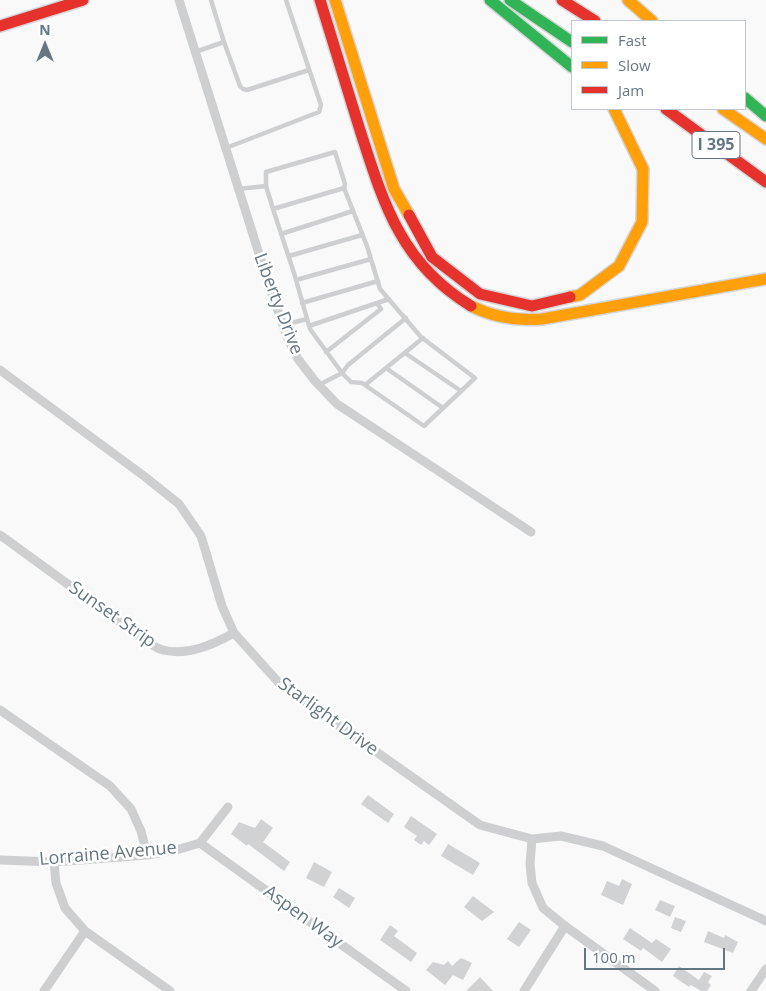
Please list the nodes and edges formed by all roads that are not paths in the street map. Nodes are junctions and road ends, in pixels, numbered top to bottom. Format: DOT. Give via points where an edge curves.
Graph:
graph roads {
  1 [pos="83,0"];
  2 [pos="179,0"];
  3 [pos="212,0"];
  4 [pos="286,0"];
  5 [pos="320,0"];
  6 [pos="336,0"];
  7 [pos="490,0"];
  8 [pos="510,0"];
  9 [pos="562,0"];
  10 [pos="628,0"];
  11 [pos="593,20"];
  12 [pos="651,20"];
  13 [pos="0,26"];
  14 [pos="571,41"];
  15 [pos="224,42"];
  16 [pos="195,52"];
  17 [pos="571,66"];
  18 [pos="309,70"];
  19 [pos="746,99"];
  20 [pos="615,110"];
  21 [pos="667,110"];
  22 [pos="724,110"];
  23 [pos="766,116"];
  24 [pos="766,139"];
  25 [pos="226,148"];
  26 [pos="766,182"];
  27 [pos="266,186"];
  28 [pos="344,188"];
  29 [pos="238,189"];
  30 [pos="273,209"];
  31 [pos="353,211"];
  32 [pos="281,234"];
  33 [pos="362,235"];
  34 [pos="289,256"];
  35 [pos="371,259"];
  36 [pos="766,279"];
  37 [pos="296,280"];
  38 [pos="378,281"];
  39 [pos="389,299"];
  40 [pos="302,303"];
  41 [pos="377,303"];
  42 [pos="406,318"];
  43 [pos="307,319"];
  44 [pos="283,325"];
  45 [pos="309,326"];
  46 [pos="423,338"];
  47 [pos="326,352"];
  48 [pos="405,353"];
  49 [pos="386,368"];
  50 [pos="0,370"];
  51 [pos="342,373"];
  52 [pos="365,385"];
  53 [pos="319,386"];
  54 [pos="460,392"];
  55 [pos="443,408"];
  56 [pos="531,532"];
  57 [pos="0,535"];
  58 [pos="234,633"];
  59 [pos="0,710"];
  60 [pos="228,807"];
  61 [pos="532,839"];
  62 [pos="200,843"];
  63 [pos="147,854"];
  64 [pos="0,860"];
  65 [pos="54,862"];
  66 [pos="766,921"];
  67 [pos="565,926"];
  68 [pos="85,931"];
  69 [pos="766,969"];
  70 [pos="44,991"];
  71 [pos="170,991"];
  72 [pos="406,991"];
  73 [pos="524,991"];
  74 [pos="655,991"];
  75 [pos="751,991"];
  1 -- 13 [label="main road"];
  2 -- 16 [label="street, Liberty Drive"];
  3 -- 15 [label="lane"];
  4 -- 18 [label="lane"];
  5 -- 36 [label="main road" via="375,178 390,216 419,261 456,296 495,315 539,320"];
  6 -- 20 [label="main road" via="405,216 439,265 464,286 487,298 510,305 559,303 598,285 626,256 642,221 646,184 637,149"];
  7 -- 17 [label="main road"];
  8 -- 14 [label="main road"];
  9 -- 11 [label="main road"];
  10 -- 12 [label="main road"];
  15 -- 16 [label="lane"];
  15 -- 18 [label="lane" via="243,89"];
  16 -- 25 [label="street, Liberty Drive"];
  18 -- 25 [label="lane" via="321,105 319,112"];
  19 -- 23 [label="main road"];
  21 -- 26 [label="main road, I 395"];
  22 -- 24 [label="main road, I 395"];
  25 -- 29 [label="street, Liberty Drive"];
  27 -- 28 [label="lane" via="266,172 335,152"];
  27 -- 29 [label="lane"];
  27 -- 30 [label="lane"];
  28 -- 30 [label="lane"];
  28 -- 31 [label="lane"];
  29 -- 44 [label="street, Liberty Drive"];
  30 -- 32 [label="lane"];
  31 -- 32 [label="lane"];
  31 -- 33 [label="lane"];
  32 -- 34 [label="lane"];
  33 -- 34 [label="lane"];
  33 -- 35 [label="lane"];
  34 -- 37 [label="lane"];
  35 -- 37 [label="lane"];
  35 -- 38 [label="lane"];
  37 -- 40 [label="lane"];
  38 -- 39 [label="lane"];
  38 -- 40 [label="lane"];
  39 -- 41 [label="lane"];
  39 -- 42 [label="lane"];
  40 -- 43 [label="lane"];
  41 -- 45 [label="lane"];
  41 -- 47 [label="lane" via="381,309"];
  42 -- 46 [label="lane"];
  42 -- 51 [label="lane" via="348,364"];
  43 -- 44 [label="lane"];
  43 -- 45 [label="lane"];
  44 -- 53 [label="street, Liberty Drive" via="298,359"];
  45 -- 47 [label="lane"];
  46 -- 48 [label="lane"];
  46 -- 54 [label="lane" via="475,378"];
  47 -- 51 [label="lane"];
  48 -- 49 [label="lane"];
  48 -- 54 [label="lane"];
  49 -- 52 [label="lane"];
  49 -- 55 [label="lane"];
  50 -- 58 [label="street, Starlight Drive" via="179,504 201,536 222,606"];
  51 -- 52 [label="lane" via="351,382"];
  51 -- 53 [label="lane"];
  52 -- 55 [label="lane" via="424,426"];
  53 -- 56 [label="street, Liberty Drive" via="337,404"];
  54 -- 55 [label="lane"];
  57 -- 58 [label="street, Sunset Strip" via="162,650 193,651"];
  58 -- 61 [label="street, Starlight Drive" via="280,684 480,825"];
  59 -- 63 [label="street" via="110,786 131,809"];
  60 -- 62 [label="street, Lorraine Avenue"];
  61 -- 66 [label="street, Starlight Drive" via="562,836 603,846"];
  61 -- 67 [label="street" via="532,883 543,908"];
  62 -- 63 [label="street, Lorraine Avenue"];
  62 -- 72 [label="street, Aspen Way"];
  63 -- 65 [label="street, Lorraine Avenue"];
  64 -- 65 [label="street, Lorraine Avenue"];
  65 -- 68 [label="street" via="56,883 65,908"];
  67 -- 73 [label="street"];
  67 -- 74 [label="street"];
  68 -- 70 [label="street"];
  68 -- 71 [label="street"];
  69 -- 75 [label="street"];
}
